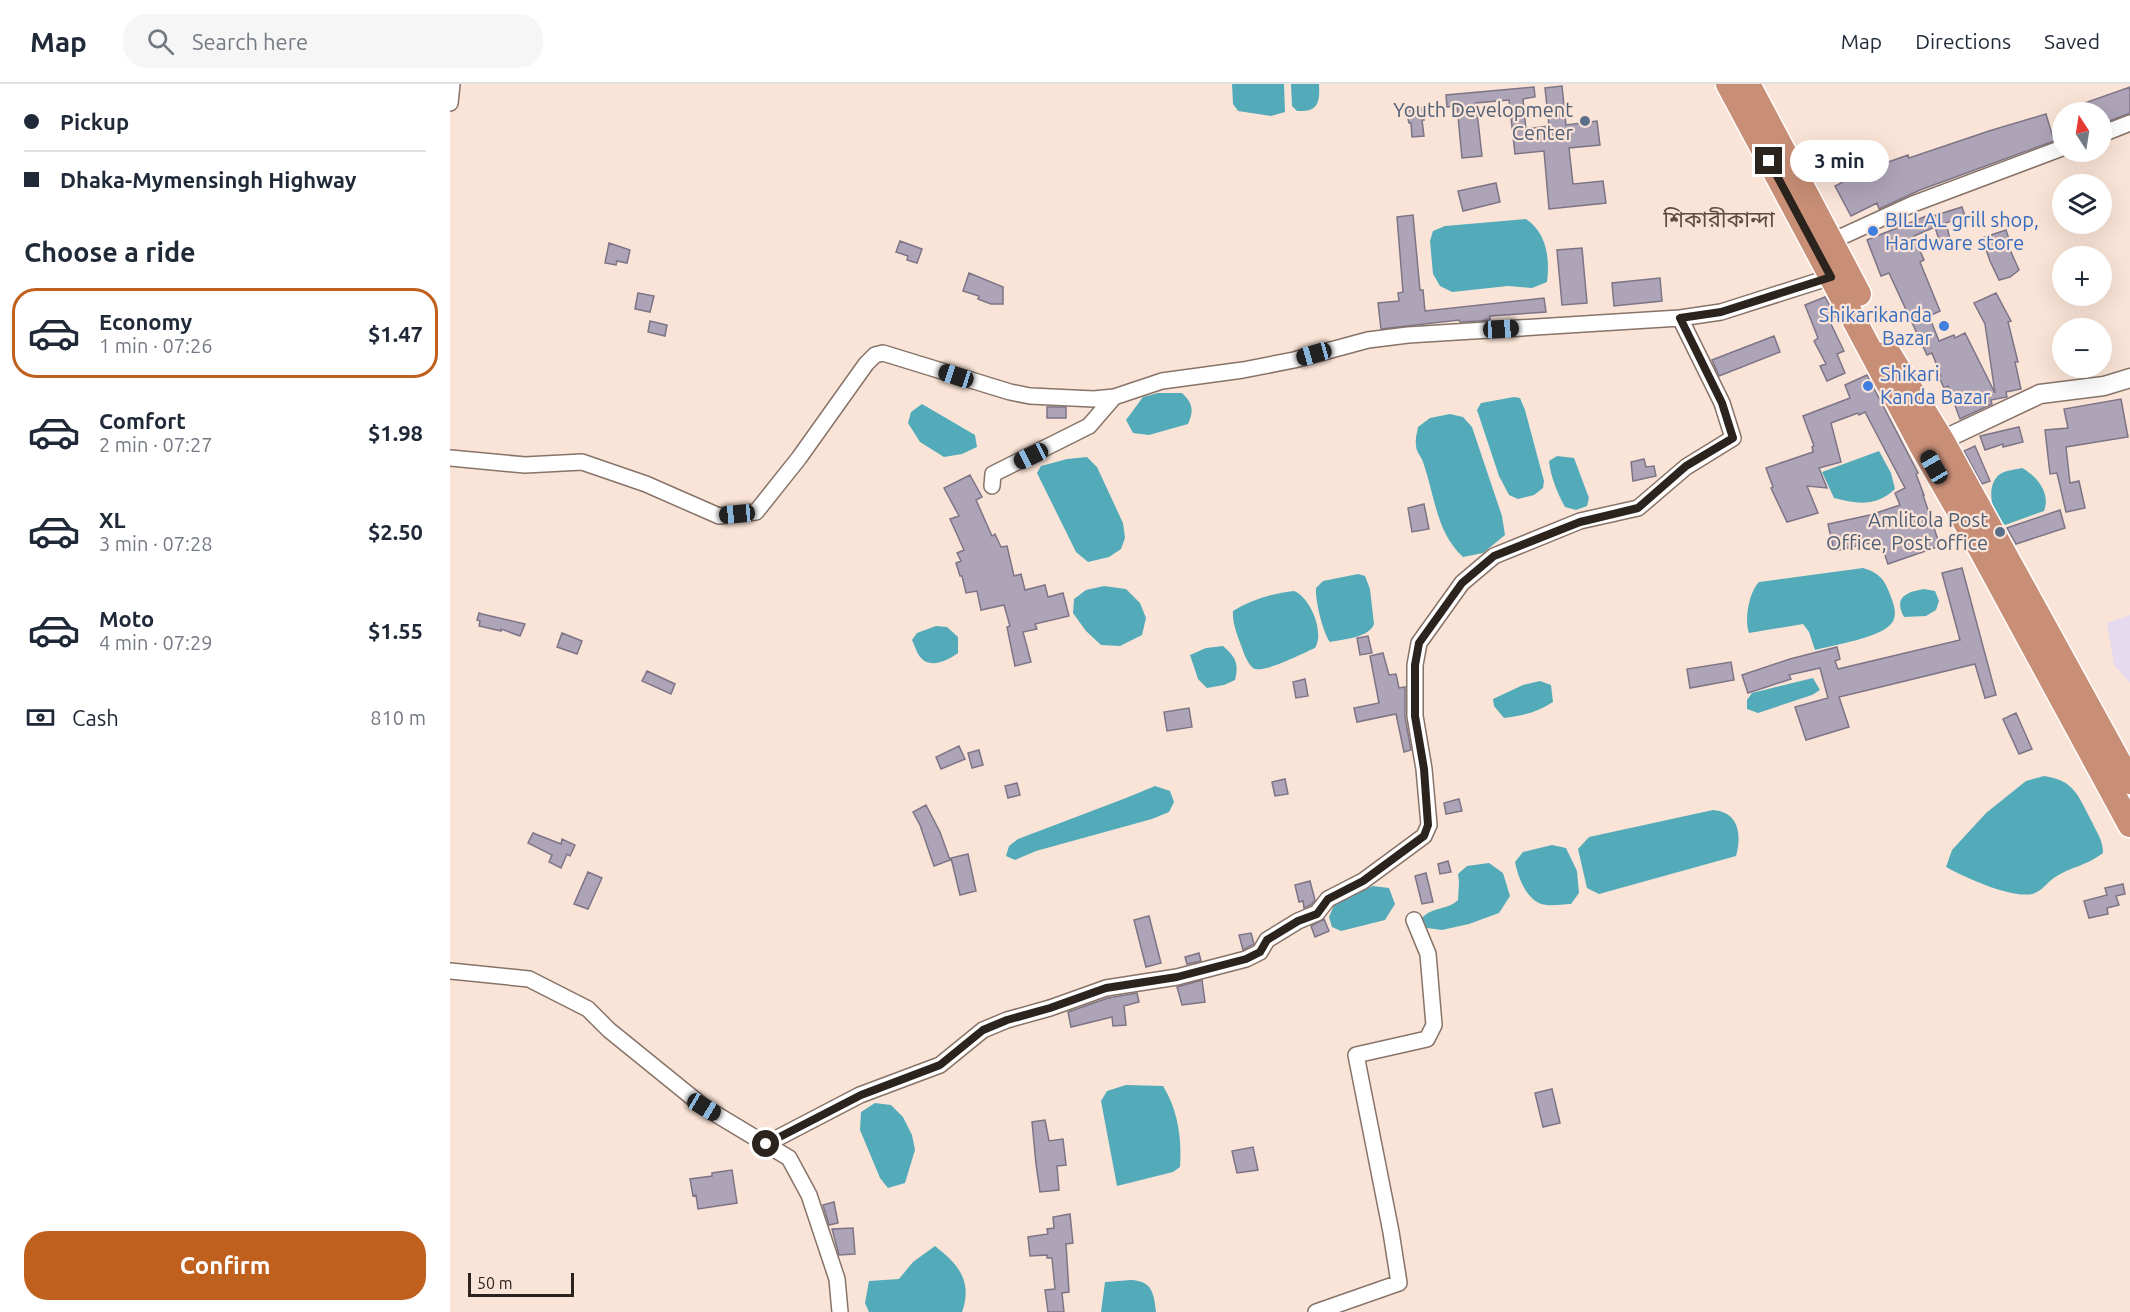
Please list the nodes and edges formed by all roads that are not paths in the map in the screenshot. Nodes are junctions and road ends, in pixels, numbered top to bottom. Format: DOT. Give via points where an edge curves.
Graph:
graph roads {
  1 [pos="452,84"];
  2 [pos="1728,84"];
  3 [pos="1748,84"];
  4 [pos="450,103"];
  5 [pos="2130,123"];
  6 [pos="2112,130"];
  7 [pos="2052,152"];
  8 [pos="1832,241"];
  9 [pos="1831,277"];
  10 [pos="1680,318"];
  11 [pos="2130,378"];
  12 [pos="1114,397"];
  13 [pos="1933,445"];
  14 [pos="450,458"];
  15 [pos="992,486"];
  16 [pos="2130,782"];
  17 [pos="2130,825"];
  18 [pos="1414,920"];
  19 [pos="450,971"];
  20 [pos="766,1144"];
  21 [pos="840,1312"];
  22 [pos="1317,1312"];
  1 -- 4 [label="street"];
  2 -- 9 [label="highway"];
  3 -- 8 [label="highway"];
  5 -- 6 [label="street"];
  7 -- 8 [label="street" via="1913,204"];
  8 -- 13 [label="highway"];
  9 -- 10 [label="street" via="1721,312"];
  9 -- 13 [label="highway"];
  10 -- 12 [label="street" via="1368,340 1294,360 1162,381"];
  10 -- 20 [label="street" via="1722,403 1733,438 1686,466 1638,508 1580,522 1494,556 1462,583 1419,643 1415,665 1415,716 1428,825 1424,836 1363,881 1328,899 1317,914 1267,940 1260,952 1246,959 1177,977 1106,988 1007,1020 983,1030 940,1065 861,1095"];
  11 -- 13 [label="street" via="2104,386 2040,394"];
  12 -- 14 [label="street" via="1076,399 1020,394 883,352 866,364 756,512 719,516 646,484 582,462 525,465"];
  12 -- 15 [label="street" via="1089,426 993,474"];
  13 -- 16 [label="highway"];
  13 -- 17 [label="highway" via="1976,541"];
  18 -- 22 [label="street" via="1428,954 1434,1025 1427,1039 1356,1054 1399,1282"];
  19 -- 20 [label="street" via="529,979 588,1009 704,1107"];
  20 -- 21 [label="street" via="789,1158 809,1195 837,1279"];
}
